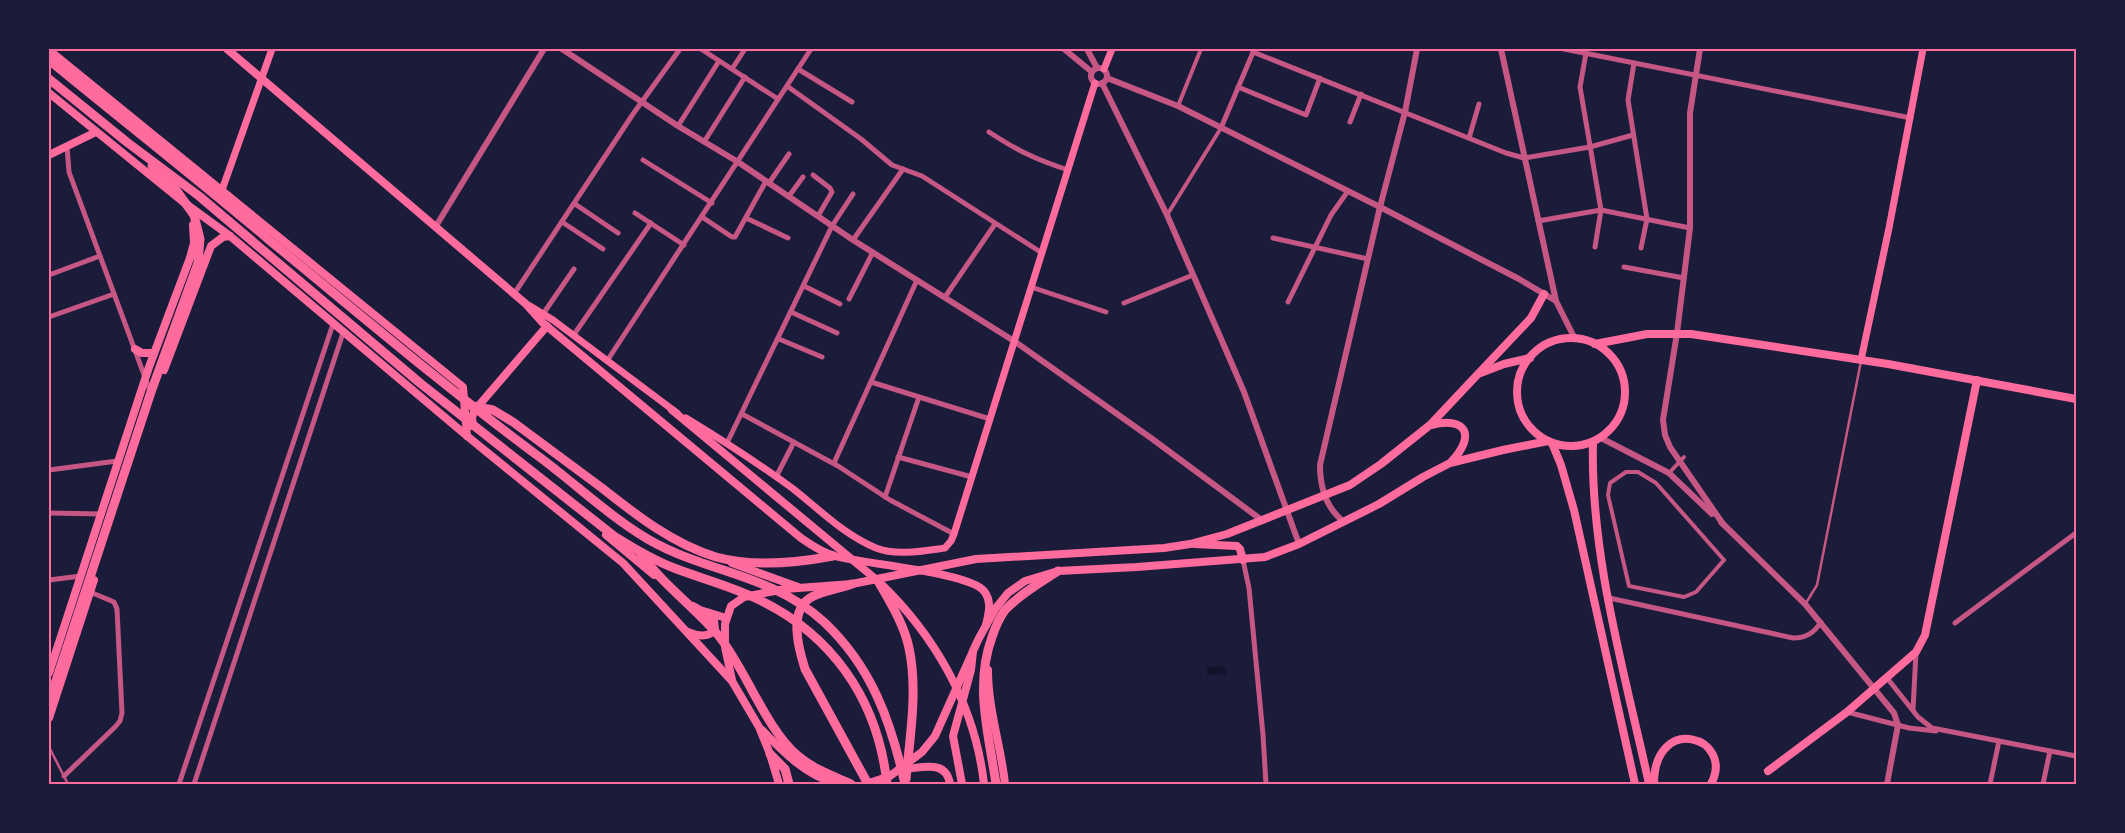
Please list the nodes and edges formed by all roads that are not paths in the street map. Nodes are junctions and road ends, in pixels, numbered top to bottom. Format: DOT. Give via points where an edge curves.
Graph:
graph roads {
  1 [pos="227,49"];
  2 [pos="272,49"];
  3 [pos="544,49"];
  4 [pos="562,49"];
  5 [pos="680,49"];
  6 [pos="701,49"];
  7 [pos="746,49"];
  8 [pos="811,49"];
  9 [pos="1064,49"];
  10 [pos="1087,49"];
  11 [pos="1112,49"];
  12 [pos="1201,49"];
  13 [pos="1417,49"];
  14 [pos="1502,49"];
  15 [pos="1564,49"];
  16 [pos="1700,49"];
  17 [pos="1923,49"];
  18 [pos="49,50"];
  19 [pos="1254,50"];
  20 [pos="1586,54"];
  21 [pos="49,60"];
  22 [pos="719,61"];
  23 [pos="1634,63"];
  24 [pos="732,69"];
  25 [pos="798,69"];
  26 [pos="1098,70"];
  27 [pos="1694,75"];
  28 [pos="262,77"];
  29 [pos="745,77"];
  30 [pos="1320,78"];
  31 [pos="49,79"];
  32 [pos="1101,82"];
  33 [pos="787,86"];
  34 [pos="1238,87"];
  35 [pos="49,93"];
  36 [pos="1361,94"];
  37 [pos="778,99"];
  38 [pos="642,102"];
  39 [pos="852,102"];
  40 [pos="1479,104"];
  41 [pos="1178,106"];
  42 [pos="1405,112"];
  43 [pos="1911,118"];
  44 [pos="1350,122"];
  45 [pos="678,126"];
  46 [pos="1221,128"];
  47 [pos="96,132"];
  48 [pos="989,132"];
  49 [pos="1633,135"];
  50 [pos="1469,138"];
  51 [pos="704,142"];
  52 [pos="128,143"];
  53 [pos="67,146"];
  54 [pos="1590,147"];
  55 [pos="789,154"];
  56 [pos="49,155"];
  57 [pos="1524,158"];
  58 [pos="643,160"];
  59 [pos="738,162"];
  60 [pos="903,169"];
  61 [pos="1068,170"];
  62 [pos="813,175"];
  63 [pos="803,177"];
  64 [pos="768,182"];
  65 [pos="222,190"];
  66 [pos="1348,191"];
  67 [pos="853,194"];
  68 [pos="789,196"];
  69 [pos="182,201"];
  70 [pos="712,203"];
  71 [pos="575,204"];
  72 [pos="1380,206"];
  73 [pos="1601,210"];
  74 [pos="635,213"];
  75 [pos="1167,215"];
  76 [pos="818,216"];
  77 [pos="702,217"];
  78 [pos="746,218"];
  79 [pos="1647,219"];
  80 [pos="1538,221"];
  81 [pos="562,222"];
  82 [pos="651,223"];
  83 [pos="995,224"];
  84 [pos="436,226"];
  85 [pos="832,226"];
  86 [pos="1690,228"];
  87 [pos="618,233"];
  88 [pos="230,236"];
  89 [pos="788,238"];
  90 [pos="1273,238"];
  91 [pos="853,240"];
  92 [pos="684,245"];
  93 [pos="1314,247"];
  94 [pos="1595,247"];
  95 [pos="1641,248"];
  96 [pos="603,249"];
  97 [pos="873,252"];
  98 [pos="1042,253"];
  99 [pos="100,256"];
  100 [pos="1368,260"];
  101 [pos="1624,267"];
  102 [pos="574,269"];
  103 [pos="49,274"];
  104 [pos="1193,275"];
  105 [pos="1684,278"];
  106 [pos="918,280"];
  107 [pos="804,286"];
  108 [pos="1031,287"];
  109 [pos="114,294"];
  110 [pos="514,294"];
  111 [pos="1544,294"];
  112 [pos="944,297"];
  113 [pos="849,299"];
  114 [pos="1556,301"];
  115 [pos="1288,302"];
  116 [pos="1124,303"];
  117 [pos="526,304"];
  118 [pos="840,304"];
  119 [pos="792,312"];
  120 [pos="1106,312"];
  121 [pos="543,314"];
  122 [pos="49,317"];
  123 [pos="333,324"];
  124 [pos="547,326"];
  125 [pos="837,332"];
  126 [pos="343,333"];
  127 [pos="1677,333"];
  128 [pos="573,336"];
  129 [pos="779,339"];
  130 [pos="1576,339"];
  131 [pos="1014,341"];
  132 [pos="1594,344"];
  133 [pos="134,349"];
  134 [pos="154,352"];
  135 [pos="822,358"];
  136 [pos="1530,358"];
  137 [pos="1861,360"];
  138 [pos="607,361"];
  139 [pos="149,367"];
  140 [pos="162,374"];
  141 [pos="1478,374"];
  142 [pos="145,378"];
  143 [pos="1977,380"];
  144 [pos="871,382"];
  145 [pos="920,397"];
  146 [pos="152,399"];
  147 [pos="2076,399"];
  148 [pos="471,406"];
  149 [pos="672,410"];
  150 [pos="742,414"];
  151 [pos="990,418"];
  152 [pos="1430,425"];
  153 [pos="467,436"];
  154 [pos="1601,438"];
  155 [pos="794,442"];
  156 [pos="1550,442"];
  157 [pos="1593,442"];
  158 [pos="727,443"];
  159 [pos="898,457"];
  160 [pos="1682,460"];
  161 [pos="117,461"];
  162 [pos="1450,463"];
  163 [pos="834,464"];
  164 [pos="49,470"];
  165 [pos="1669,473"];
  166 [pos="776,477"];
  167 [pos="972,477"];
  168 [pos="1325,496"];
  169 [pos="885,497"];
  170 [pos="1286,510"];
  171 [pos="49,513"];
  172 [pos="101,514"];
  173 [pos="1263,521"];
  174 [pos="1344,522"];
  175 [pos="1723,524"];
  176 [pos="2076,533"];
  177 [pos="954,534"];
  178 [pos="1190,544"];
  179 [pos="1299,544"];
  180 [pos="640,552"];
  181 [pos="715,556"];
  182 [pos="833,556"];
  183 [pos="254,558"];
  184 [pos="1243,560"];
  185 [pos="266,563"];
  186 [pos="916,570"];
  187 [pos="1058,571"];
  188 [pos="82,576"];
  189 [pos="49,580"];
  190 [pos="878,581"];
  191 [pos="852,584"];
  192 [pos="800,588"];
  193 [pos="90,592"];
  194 [pos="1664,593"];
  195 [pos="1609,598"];
  196 [pos="1805,604"];
  197 [pos="709,613"];
  198 [pos="726,618"];
  199 [pos="1821,622"];
  200 [pos="1956,623"];
  201 [pos="986,625"];
  202 [pos="686,632"];
  203 [pos="988,646"];
  204 [pos="973,651"];
  205 [pos="1916,652"];
  206 [pos="49,673"];
  207 [pos="1887,678"];
  208 [pos="732,681"];
  209 [pos="1874,689"];
  210 [pos="49,702"];
  211 [pos="1913,710"];
  212 [pos="1847,712"];
  213 [pos="49,718"];
  214 [pos="1898,725"];
  215 [pos="759,726"];
  216 [pos="1941,731"];
  217 [pos="1999,741"];
  218 [pos="49,747"];
  219 [pos="2050,751"];
  220 [pos="770,754"];
  221 [pos="2076,756"];
  222 [pos="899,769"];
  223 [pos="1768,771"];
  224 [pos="64,776"];
  225 [pos="68,784"];
  226 [pos="179,784"];
  227 [pos="194,784"];
  228 [pos="779,784"];
  229 [pos="790,784"];
  230 [pos="837,784"];
  231 [pos="851,784"];
  232 [pos="867,784"];
  233 [pos="887,784"];
  234 [pos="905,784"];
  235 [pos="950,784"];
  236 [pos="962,784"];
  237 [pos="984,784"];
  238 [pos="996,784"];
  239 [pos="1005,784"];
  240 [pos="1266,784"];
  241 [pos="1635,784"];
  242 [pos="1650,784"];
  243 [pos="1654,784"];
  244 [pos="1711,784"];
  245 [pos="1887,784"];
  246 [pos="1990,784"];
  247 [pos="2043,784"];
  1 -- 28 [label="main road"];
  2 -- 28 [label="main road"];
  3 -- 84 [label="street"];
  4 -- 38 [label="street"];
  5 -- 38 [label="street"];
  6 -- 22 [label="street"];
  7 -- 24 [label="street"];
  8 -- 25 [label="street"];
  9 -- 26 [label="street"];
  10 -- 26 [label="street"];
  11 -- 26 [label="main road"];
  12 -- 41 [label="street"];
  13 -- 42 [label="street"];
  14 -- 57 [label="street"];
  15 -- 20 [label="street"];
  16 -- 27 [label="street"];
  17 -- 43 [label="main road"];
  18 -- 65 [label="main road"];
  19 -- 30 [label="street"];
  19 -- 34 [label="street"];
  20 -- 23 [label="street"];
  20 -- 54 [label="street" via="1580,87"];
  21 -- 148 [label="highway"];
  22 -- 24 [label="street"];
  22 -- 45 [label="street"];
  23 -- 27 [label="street"];
  23 -- 49 [label="street" via="1628,100"];
  24 -- 29 [label="street"];
  25 -- 33 [label="street"];
  25 -- 39 [label="street"];
  26 -- 32 [label="street" via="1106,72"];
  26 -- 32 [label="street" via="1091,77"];
  27 -- 43 [label="street"];
  27 -- 86 [label="street" via="1689,138"];
  28 -- 65 [label="main road"];
  28 -- 84 [label="main road"];
  29 -- 37 [label="street"];
  29 -- 51 [label="street"];
  30 -- 34 [label="street" via="1306,115"];
  30 -- 36 [label="street"];
  31 -- 52 [label="highway"];
  32 -- 41 [label="street"];
  32 -- 61 [label="main road"];
  32 -- 75 [label="street"];
  33 -- 37 [label="street"];
  33 -- 60 [label="street" via="892,165"];
  34 -- 46 [label="street"];
  35 -- 47 [label="main road"];
  36 -- 42 [label="street"];
  36 -- 44 [label="street"];
  37 -- 59 [label="street"];
  38 -- 45 [label="street"];
  38 -- 71 [label="street"];
  40 -- 50 [label="street"];
  41 -- 46 [label="street"];
  42 -- 50 [label="street"];
  42 -- 72 [label="street"];
  43 -- 137 [label="main road"];
  45 -- 51 [label="street"];
  46 -- 66 [label="street"];
  46 -- 75 [label="street"];
  47 -- 53 [label="main road"];
  47 -- 69 [label="main road"];
  48 -- 61 [label="street" via="1034,159"];
  49 -- 54 [label="street"];
  49 -- 79 [label="street"];
  50 -- 57 [label="street"];
  51 -- 59 [label="street"];
  52 -- 180 [label="highway" via="200,196 473,426 614,536"];
  52 -- 210 [label="highway" via="188,205 198,226 200,251"];
  53 -- 56 [label="main road"];
  53 -- 99 [label="street" via="69,172"];
  54 -- 57 [label="street"];
  54 -- 73 [label="street"];
  55 -- 64 [label="street"];
  57 -- 80 [label="street"];
  58 -- 70 [label="street"];
  59 -- 64 [label="street"];
  59 -- 70 [label="street"];
  60 -- 83 [label="street" via="922,176"];
  60 -- 91 [label="street"];
  61 -- 98 [label="main road"];
  62 -- 76 [label="street" via="832,192"];
  63 -- 68 [label="street"];
  64 -- 68 [label="street"];
  64 -- 78 [label="street"];
  65 -- 153 [label="main road" via="463,387"];
  66 -- 72 [label="street"];
  66 -- 93 [label="street"];
  67 -- 85 [label="street"];
  68 -- 76 [label="street"];
  69 -- 88 [label="main road"];
  69 -- 134 [label="main road" via="194,230 194,243"];
  70 -- 77 [label="street"];
  71 -- 81 [label="street"];
  71 -- 87 [label="street"];
  72 -- 100 [label="street"];
  72 -- 111 [label="street"];
  73 -- 79 [label="street"];
  73 -- 80 [label="street"];
  73 -- 94 [label="street"];
  74 -- 82 [label="street"];
  75 -- 104 [label="street"];
  76 -- 85 [label="street"];
  77 -- 78 [label="street" via="734,237"];
  77 -- 92 [label="street"];
  78 -- 89 [label="street"];
  79 -- 86 [label="street"];
  79 -- 95 [label="street"];
  80 -- 114 [label="street"];
  81 -- 96 [label="street"];
  81 -- 110 [label="street"];
  82 -- 92 [label="street"];
  82 -- 128 [label="street"];
  83 -- 98 [label="street"];
  83 -- 112 [label="street"];
  84 -- 110 [label="main road"];
  85 -- 91 [label="street"];
  85 -- 107 [label="street"];
  86 -- 105 [label="street"];
  88 -- 123 [label="main road"];
  88 -- 140 [label="main road" via="211,246"];
  90 -- 93 [label="street"];
  91 -- 97 [label="street"];
  92 -- 138 [label="street"];
  93 -- 100 [label="street"];
  93 -- 115 [label="street"];
  97 -- 106 [label="street"];
  97 -- 113 [label="street"];
  98 -- 108 [label="main road"];
  99 -- 103 [label="street"];
  99 -- 109 [label="street"];
  100 -- 168 [label="street" via="1324,444 1320,478"];
  101 -- 105 [label="street"];
  102 -- 121 [label="street"];
  104 -- 116 [label="street"];
  104 -- 170 [label="street" via="1244,392"];
  105 -- 127 [label="street"];
  106 -- 112 [label="street"];
  106 -- 144 [label="street"];
  107 -- 118 [label="street"];
  107 -- 119 [label="street"];
  108 -- 120 [label="street"];
  108 -- 131 [label="main road"];
  109 -- 122 [label="street"];
  109 -- 133 [label="street"];
  110 -- 117 [label="main road"];
  111 -- 114 [label="street"];
  111 -- 141 [label="main road" via="1531,318"];
  112 -- 131 [label="street"];
  114 -- 130 [label="street"];
  117 -- 121 [label="main road"];
  117 -- 124 [label="main road"];
  119 -- 125 [label="street"];
  119 -- 129 [label="street"];
  121 -- 128 [label="main road"];
  123 -- 126 [label="main road"];
  123 -- 183 [label="street"];
  124 -- 182 [label="main road" via="801,538"];
  124 -- 197 [label="main road" via="474,411 472,422 477,433 567,503 682,600"];
  126 -- 153 [label="main road"];
  126 -- 185 [label="street"];
  127 -- 132 [label="main road" via="1648,334"];
  127 -- 137 [label="main road"];
  127 -- 160 [label="street" via="1664,420 1665,435"];
  128 -- 138 [label="main road"];
  129 -- 135 [label="street"];
  129 -- 150 [label="street"];
  130 -- 132 [label="main road"];
  130 -- 136 [label="main road" via="1550,343"];
  131 -- 151 [label="main road"];
  131 -- 173 [label="street"];
  132 -- 154 [label="main road" via="1608,353 1624,381 1621,413"];
  133 -- 134 [label="main road" via="142,353"];
  133 -- 142 [label="street"];
  134 -- 139 [label="main road"];
  136 -- 141 [label="main road"];
  136 -- 156 [label="main road" via="1518,382 1520,410 1536,433"];
  137 -- 143 [label="main road"];
  137 -- 196 [label="lane" via="1817,585"];
  138 -- 149 [label="main road"];
  139 -- 140 [label="main road" via="154,375"];
  139 -- 142 [label="main road"];
  140 -- 146 [label="main road"];
  141 -- 152 [label="main road"];
  142 -- 146 [label="street"];
  142 -- 161 [label="main road"];
  143 -- 147 [label="main road"];
  143 -- 205 [label="main road" via="1925,635"];
  144 -- 145 [label="street"];
  144 -- 163 [label="street"];
  145 -- 151 [label="street"];
  145 -- 159 [label="street"];
  146 -- 193 [label="main road"];
  148 -- 181 [label="highway" via="493,410 513,422 657,528"];
  148 -- 234 [label="highway" via="640,534 690,558 759,581 811,611 844,642 872,684 886,713"];
  149 -- 158 [label="main road"];
  149 -- 190 [label="main road"];
  150 -- 155 [label="street"];
  150 -- 158 [label="street"];
  151 -- 167 [label="main road"];
  152 -- 162 [label="main road" via="1453,422 1464,430 1466,440 1462,450"];
  152 -- 168 [label="main road" via="1374,469"];
  153 -- 202 [label="main road" via="623,563"];
  154 -- 157 [label="main road"];
  154 -- 165 [label="street"];
  155 -- 163 [label="street"];
  155 -- 166 [label="street"];
  156 -- 157 [label="main road" via="1572,446"];
  156 -- 162 [label="main road"];
  156 -- 241 [label="main road" via="1561,465 1576,518"];
  157 -- 195 [label="main road" via="1596,519"];
  158 -- 166 [label="main road"];
  159 -- 167 [label="street"];
  159 -- 169 [label="street"];
  160 -- 165 [label="street"];
  160 -- 175 [label="street"];
  161 -- 164 [label="street"];
  161 -- 172 [label="main road"];
  162 -- 174 [label="main road"];
  163 -- 169 [label="street"];
  165 -- 175 [label="street"];
  166 -- 177 [label="main road" via="840,527 877,549 893,552 945,548"];
  167 -- 177 [label="main road"];
  168 -- 170 [label="main road"];
  168 -- 174 [label="street" via="1333,512"];
  169 -- 177 [label="street"];
  170 -- 173 [label="main road"];
  170 -- 179 [label="street"];
  171 -- 172 [label="street"];
  172 -- 188 [label="main road"];
  173 -- 178 [label="main road"];
  174 -- 179 [label="main road"];
  175 -- 196 [label="street"];
  176 -- 200 [label="street"];
  178 -- 184 [label="main road" via="1237,546"];
  178 -- 186 [label="main road" via="976,559"];
  179 -- 184 [label="main road" via="1265,557"];
  180 -- 231 [label="highway" via="655,573 701,615 720,638 772,723 797,755"];
  180 -- 233 [label="highway" via="751,596 804,626 845,669 860,693 873,719"];
  181 -- 182 [label="highway" via="747,562 779,562"];
  181 -- 192 [label="main road"];
  182 -- 186 [label="main road"];
  183 -- 185 [label="street"];
  183 -- 226 [label="street"];
  184 -- 187 [label="main road"];
  184 -- 240 [label="street" via="1249,588"];
  185 -- 227 [label="street"];
  186 -- 191 [label="main road"];
  186 -- 201 [label="main road" via="975,584 984,591 989,602"];
  187 -- 201 [label="main road" via="1016,586 1002,600"];
  187 -- 203 [label="highway" via="1022,595 1005,611"];
  188 -- 189 [label="street"];
  188 -- 206 [label="main road"];
  190 -- 234 [label="highway" via="902,623 910,655 912,703"];
  190 -- 237 [label="main road" via="917,621 948,670 973,732"];
  191 -- 192 [label="main road"];
  191 -- 232 [label="highway" via="809,598 803,604 797,634 805,669"];
  192 -- 198 [label="main road" via="744,597 731,606"];
  193 -- 213 [label="main road"];
  193 -- 224 [label="street" via="114,602 117,609 122,714 115,727"];
  194 -- 194 [label="street" via="1684,597 1696,592 1724,560 1656,483 1638,472 1626,472 1610,483 1608,495 1629,586"];
  195 -- 199 [label="street" via="1793,638 1812,633"];
  195 -- 242 [label="main road"];
  196 -- 199 [label="street"];
  197 -- 198 [label="main road"];
  197 -- 202 [label="main road" via="715,624 712,633 703,636"];
  198 -- 208 [label="main road" via="724,641"];
  199 -- 209 [label="street"];
  201 -- 204 [label="main road"];
  202 -- 208 [label="main road"];
  203 -- 238 [label="highway" via="982,688"];
  203 -- 239 [label="main road" via="989,689"];
  204 -- 222 [label="main road" via="935,736 922,752"];
  204 -- 236 [label="main road" via="953,736"];
  205 -- 207 [label="main road"];
  205 -- 211 [label="street"];
  207 -- 209 [label="main road"];
  207 -- 211 [label="street"];
  208 -- 215 [label="main road"];
  209 -- 212 [label="main road"];
  209 -- 214 [label="street" via="1894,713"];
  211 -- 216 [label="street" via="1924,722"];
  212 -- 214 [label="street"];
  212 -- 223 [label="main road"];
  214 -- 216 [label="street"];
  214 -- 245 [label="street"];
  215 -- 220 [label="main road"];
  215 -- 230 [label="main road" via="796,763 821,780"];
  216 -- 217 [label="street"];
  217 -- 219 [label="street"];
  217 -- 246 [label="street"];
  218 -- 224 [label="lane"];
  219 -- 221 [label="street"];
  219 -- 247 [label="street"];
  220 -- 228 [label="main road"];
  220 -- 229 [label="highway" via="785,769"];
  222 -- 232 [label="main road" via="890,776"];
  222 -- 235 [label="main road" via="938,767 945,771"];
  224 -- 225 [label="lane"];
  243 -- 244 [label="main road" via="1657,760 1662,751 1681,739 1692,739 1711,750 1716,759"];
}
